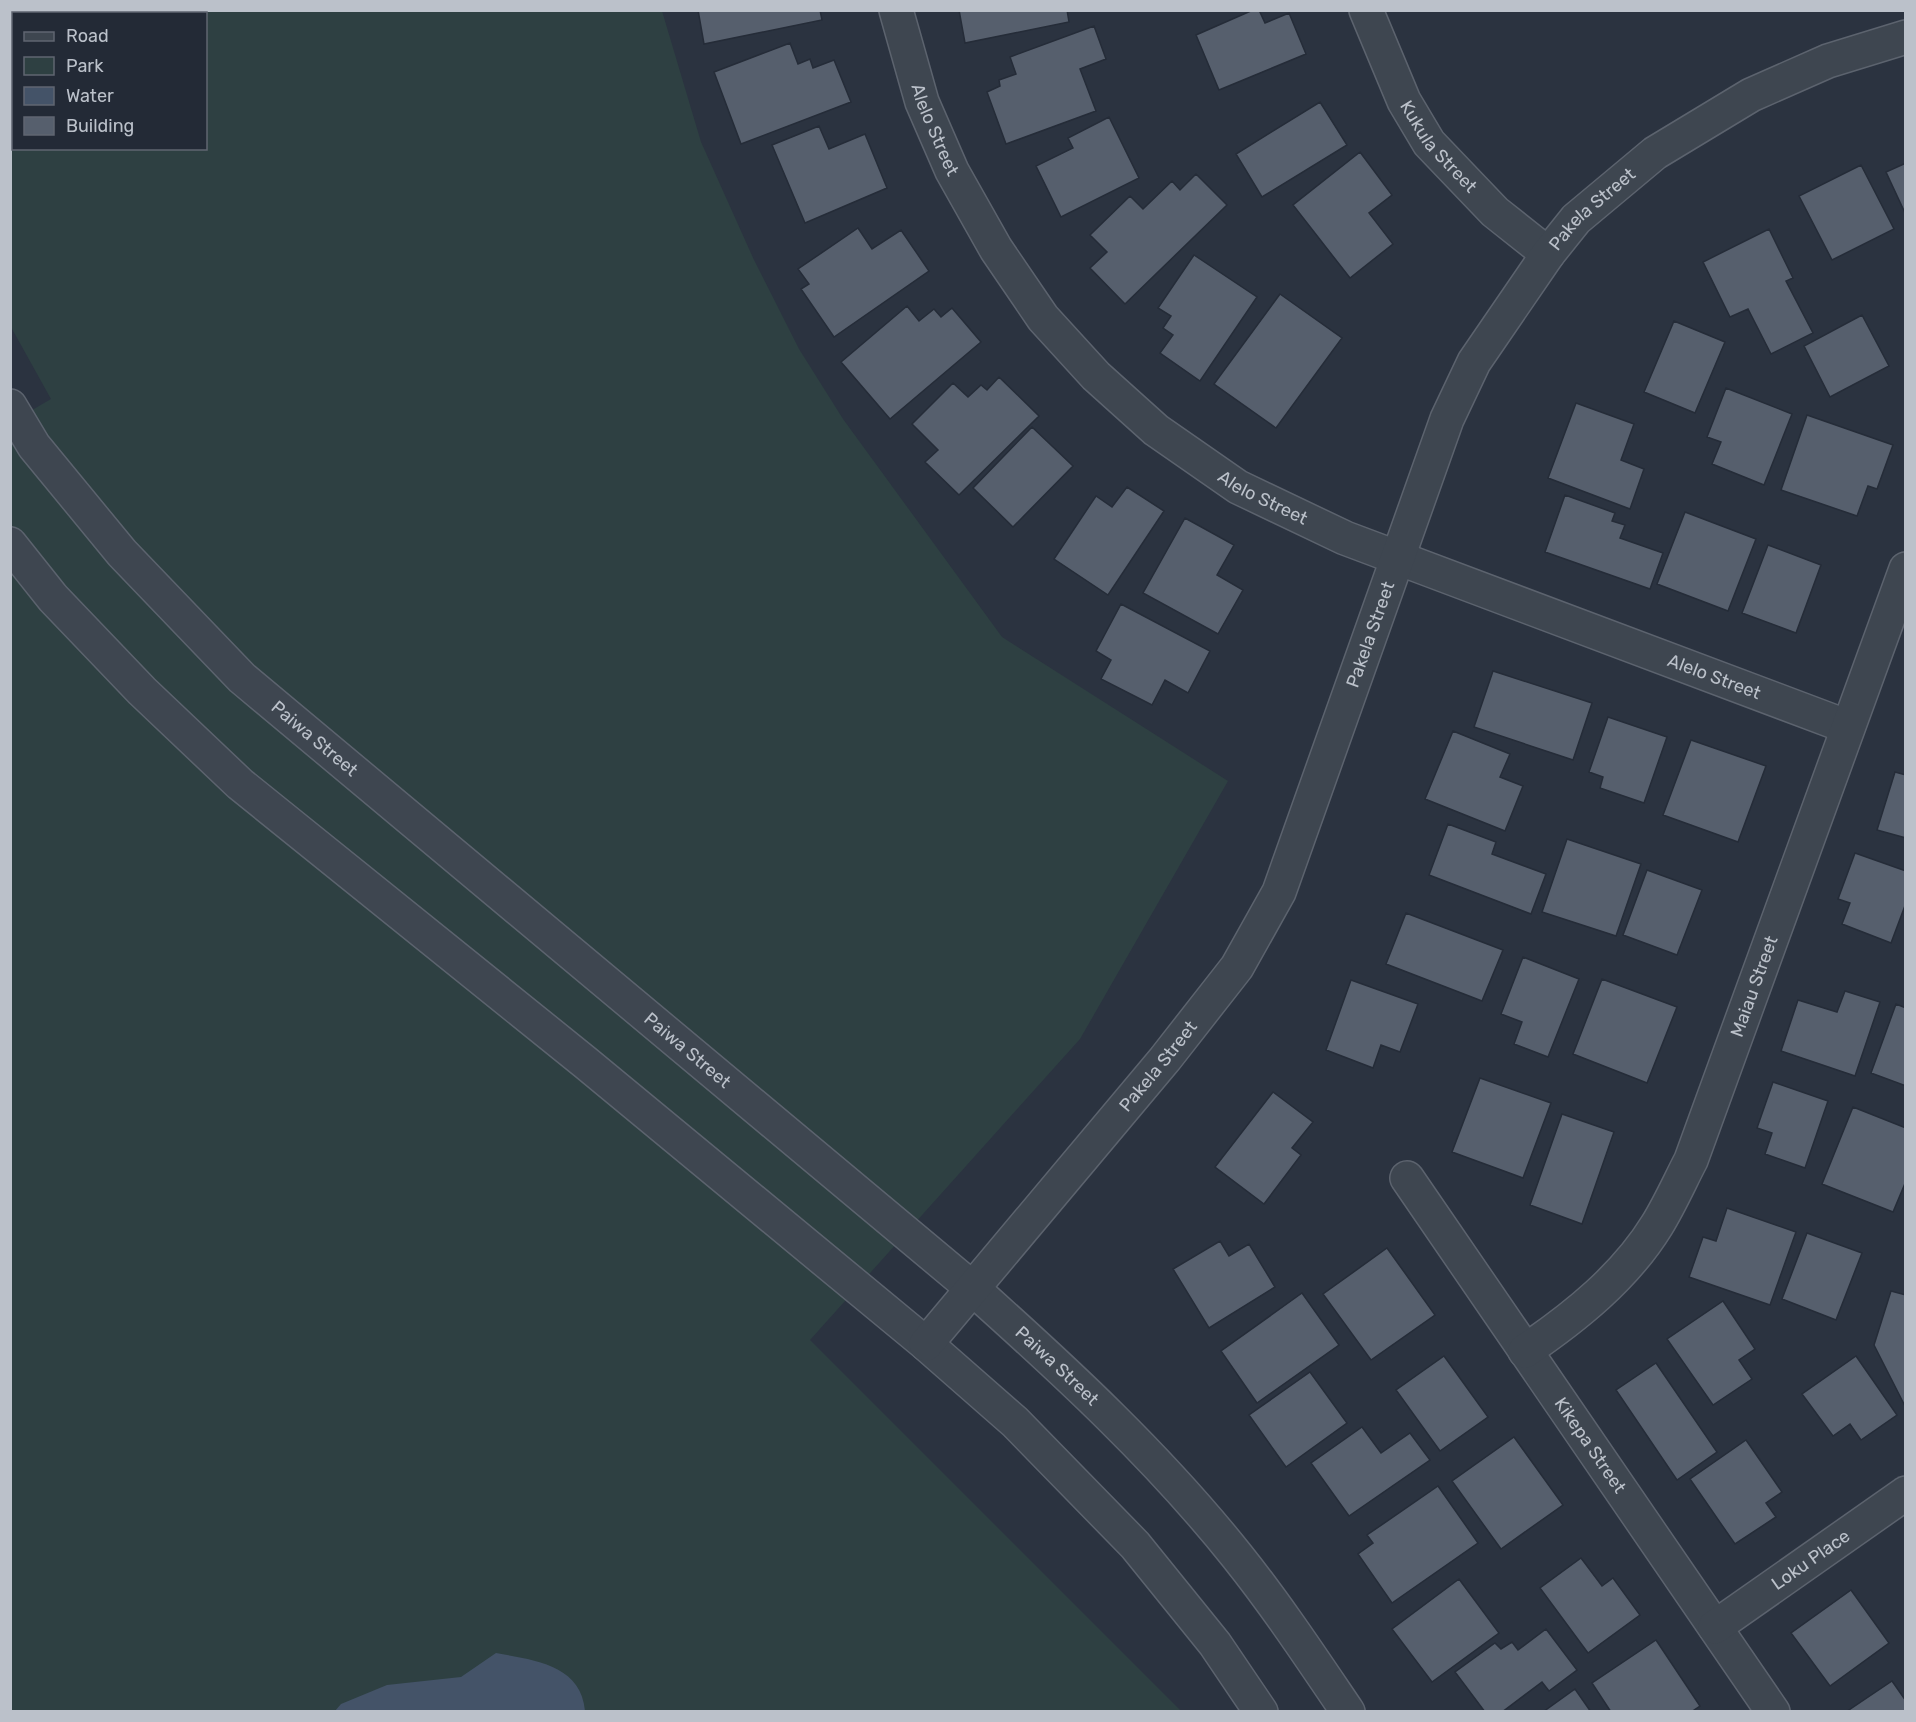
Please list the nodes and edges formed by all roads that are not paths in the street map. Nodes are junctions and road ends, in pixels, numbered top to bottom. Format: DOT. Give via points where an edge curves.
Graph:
graph roads {
  1 [pos="897,10"];
  2 [pos="1366,10"];
  3 [pos="1905,37"];
  4 [pos="1548,254"];
  5 [pos="10,406"];
  6 [pos="22,443"];
  7 [pos="10,544"];
  8 [pos="1399,557"];
  9 [pos="1905,569"];
  10 [pos="1848,727"];
  11 [pos="1407,1178"];
  12 [pos="972,1288"];
  13 [pos="926,1344"];
  14 [pos="1525,1351"];
  15 [pos="1905,1493"];
  16 [pos="1715,1627"];
  17 [pos="1261,1712"];
  18 [pos="1348,1712"];
  19 [pos="1773,1712"];
  1 -- 8 [label="street, Alelo Street" via="922,102 952,171 996,249 1043,318 1096,376 1156,430 1238,487 1345,538"];
  2 -- 4 [label="street, Kukula Street" via="1404,101 1429,143 1495,212"];
  3 -- 4 [label="street, Pakela Street" via="1828,61 1751,95 1654,153 1576,219"];
  4 -- 8 [label="street, Pakela Street" via="1474,362 1448,419"];
  5 -- 6 [label="street, Paiwa Street"];
  6 -- 12 [label="street, Paiwa Street" via="242,678"];
  7 -- 13 [label="street" via="52,598 240,784 577,1055"];
  8 -- 10 [label="street, Alelo Street"];
  8 -- 12 [label="street, Pakela Street" via="1279,892 1237,967 1165,1059"];
  9 -- 10 [label="street, Maiau Street"];
  10 -- 14 [label="street, Maiau Street" via="1691,1160 1657,1226 1621,1273 1562,1326"];
  11 -- 14 [label="street, Kikepa Street"];
  12 -- 13 [label="street, Pakela Street"];
  12 -- 18 [label="street, Paiwa Street" via="1064,1371 1160,1468 1237,1556"];
  13 -- 17 [label="street" via="1015,1422 1136,1545 1215,1644"];
  14 -- 16 [label="street, Kikepa Street"];
  15 -- 16 [label="street, Loku Place"];
  16 -- 19 [label="street, Kikepa Street"];
}
